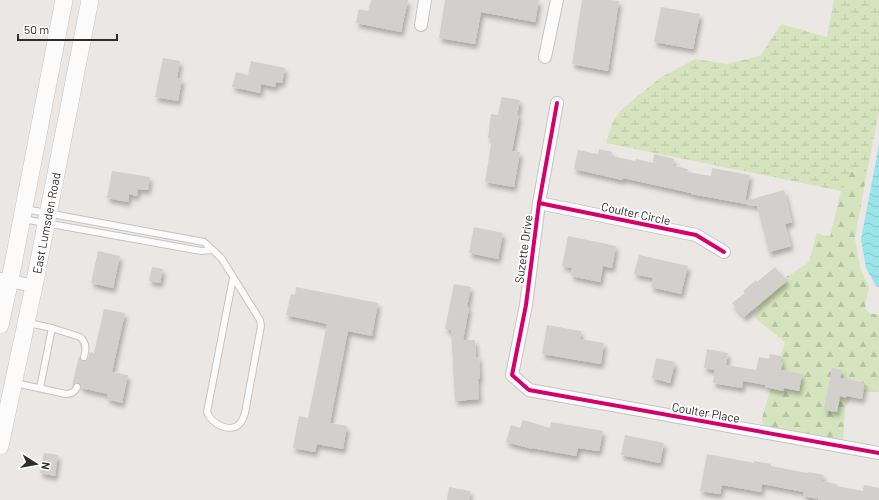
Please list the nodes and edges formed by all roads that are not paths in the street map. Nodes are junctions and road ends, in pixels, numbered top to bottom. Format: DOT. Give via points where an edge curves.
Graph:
graph roads {
  1 [pos="64,0"];
  2 [pos="90,0"];
  3 [pos="425,0"];
  4 [pos="557,0"];
  5 [pos="421,25"];
  6 [pos="545,57"];
  7 [pos="557,103"];
  8 [pos="539,203"];
  9 [pos="22,213"];
  10 [pos="47,218"];
  11 [pos="212,250"];
  12 [pos="724,252"];
  13 [pos="233,278"];
  14 [pos="5,280"];
  15 [pos="34,286"];
  16 [pos="26,322"];
  17 [pos="0,325"];
  18 [pos="52,328"];
  19 [pos="84,357"];
  20 [pos="77,387"];
  21 [pos="10,388"];
  22 [pos="40,388"];
  23 [pos="529,390"];
  24 [pos="0,446"];
  25 [pos="879,453"];
  1 -- 9 [label="main road, East Lumsden Road"];
  2 -- 10 [label="main road, East Lumsden Road"];
  3 -- 5 [label="street"];
  4 -- 6 [label="street"];
  7 -- 8 [label="street, Suzette Drive"];
  8 -- 12 [label="street, Coulter Circle" via="696,235"];
  8 -- 23 [label="street, Suzette Drive" via="526,304 512,374"];
  9 -- 10 [label="lane"];
  9 -- 10 [label="lane"];
  9 -- 14 [label="main road, East Lumsden Road"];
  10 -- 11 [label="lane" via="201,251"];
  10 -- 11 [label="lane" via="204,242"];
  10 -- 15 [label="main road, East Lumsden Road"];
  11 -- 13 [label="lane" via="222,259"];
  13 -- 13 [label="lane" via="262,326 245,413 241,423 226,428 216,424 207,412"];
  14 -- 15 [label="street"];
  14 -- 17 [label="main road, East Lumsden Road"];
  15 -- 16 [label="main road, East Lumsden Road"];
  16 -- 18 [label="lane"];
  16 -- 21 [label="main road, East Lumsden Road"];
  18 -- 19 [label="lane" via="83,339"];
  18 -- 22 [label="lane"];
  20 -- 22 [label="lane" via="70,394"];
  21 -- 22 [label="lane"];
  21 -- 24 [label="main road, East Lumsden Road"];
  23 -- 25 [label="street, Coulter Place"];
}
